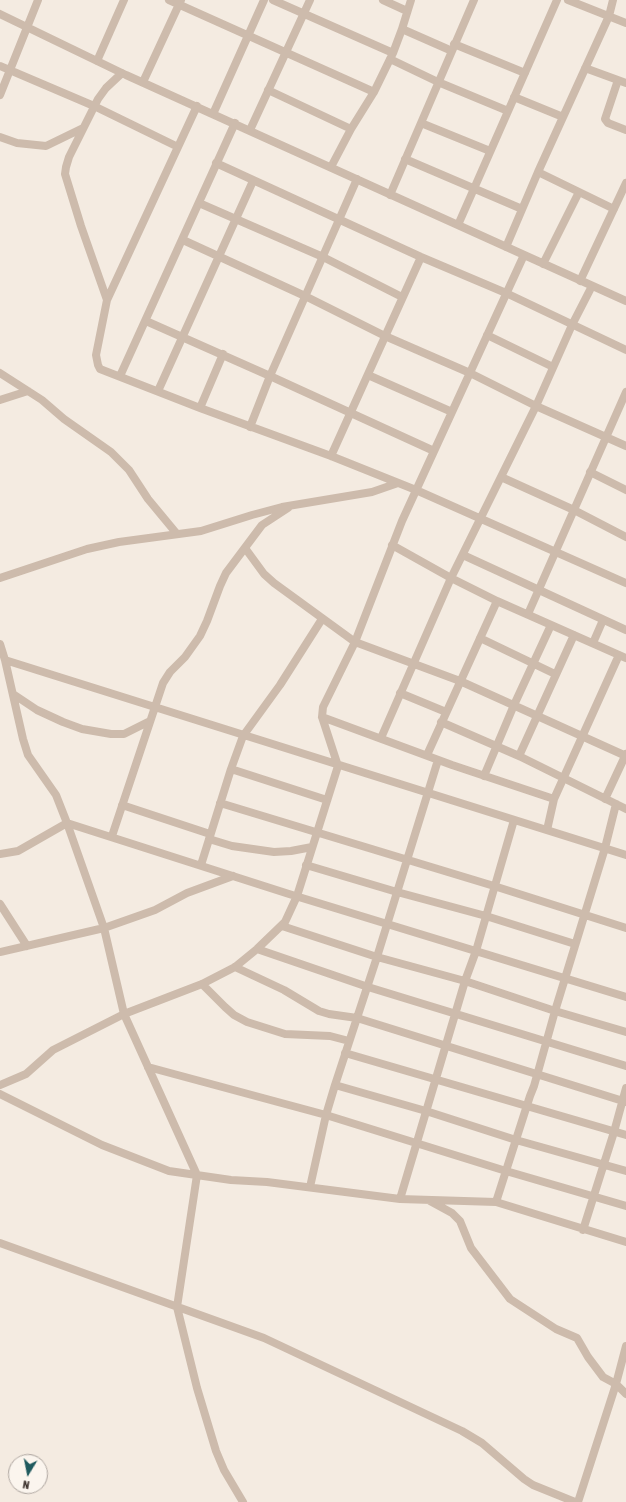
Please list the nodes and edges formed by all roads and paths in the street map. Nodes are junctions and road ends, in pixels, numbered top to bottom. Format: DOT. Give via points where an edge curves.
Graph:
graph roads {
  1 [pos="38,0"];
  2 [pos="124,0"];
  3 [pos="169,0"];
  4 [pos="264,0"];
  5 [pos="273,0"];
  6 [pos="310,0"];
  7 [pos="383,0"];
  8 [pos="411,0"];
  9 [pos="474,0"];
  10 [pos="557,0"];
  11 [pos="568,0"];
  12 [pos="613,0"];
  13 [pos="180,2"];
  14 [pos="407,11"];
  15 [pos="0,14"];
  16 [pos="304,14"];
  17 [pos="609,16"];
  18 [pos="626,23"];
  19 [pos="26,27"];
  20 [pos="402,29"];
  21 [pos="247,36"];
  22 [pos="453,48"];
  23 [pos="286,53"];
  24 [pos="391,56"];
  25 [pos="97,61"];
  26 [pos="0,66"];
  27 [pos="585,68"];
  28 [pos="10,70"];
  29 [pos="122,73"];
  30 [pos="525,73"];
  31 [pos="618,80"];
  32 [pos="143,82"];
  33 [pos="438,82"];
  34 [pos="626,83"];
  35 [pos="268,90"];
  36 [pos="374,92"];
  37 [pos="0,95"];
  38 [pos="514,97"];
  39 [pos="94,106"];
  40 [pos="197,106"];
  41 [pos="508,111"];
  42 [pos="213,114"];
  43 [pos="563,117"];
  44 [pos="235,123"];
  45 [pos="421,123"];
  46 [pos="83,128"];
  47 [pos="351,129"];
  48 [pos="250,130"];
  49 [pos="626,130"];
  50 [pos="0,137"];
  51 [pos="178,147"];
  52 [pos="490,151"];
  53 [pos="405,159"];
  54 [pos="216,163"];
  55 [pos="331,167"];
  56 [pos="538,172"];
  57 [pos="357,179"];
  58 [pos="253,181"];
  59 [pos="625,187"];
  60 [pos="474,188"];
  61 [pos="579,192"];
  62 [pos="390,195"];
  63 [pos="199,203"];
  64 [pos="522,208"];
  65 [pos="614,209"];
  66 [pos="236,219"];
  67 [pos="339,220"];
  68 [pos="458,225"];
  69 [pos="183,240"];
  70 [pos="506,246"];
  71 [pos="524,255"];
  72 [pos="219,256"];
  73 [pos="421,257"];
  74 [pos="322,258"];
  75 [pos="543,264"];
  76 [pos="580,281"];
  77 [pos="592,286"];
  78 [pos="506,293"];
  79 [pos="305,296"];
  80 [pos="402,297"];
  81 [pos="106,300"];
  82 [pos="626,301"];
  83 [pos="146,321"];
  84 [pos="572,326"];
  85 [pos="182,336"];
  86 [pos="385,336"];
  87 [pos="487,336"];
  88 [pos="626,350"];
  89 [pos="223,354"];
  90 [pos="553,367"];
  91 [pos="470,372"];
  92 [pos="0,373"];
  93 [pos="368,375"];
  94 [pos="120,376"];
  95 [pos="270,376"];
  96 [pos="28,391"];
  97 [pos="158,391"];
  98 [pos="625,396"];
  99 [pos="0,400"];
  100 [pos="536,406"];
  101 [pos="200,408"];
  102 [pos="452,412"];
  103 [pos="351,413"];
  104 [pos="250,427"];
  105 [pos="606,438"];
  106 [pos="626,446"];
  107 [pos="434,451"];
  108 [pos="331,456"];
  109 [pos="590,472"];
  110 [pos="501,477"];
  111 [pos="398,483"];
  112 [pos="416,490"];
  113 [pos="626,490"];
  114 [pos="292,505"];
  115 [pos="574,510"];
  116 [pos="481,518"];
  117 [pos="177,534"];
  118 [pos="626,537"];
  119 [pos="392,545"];
  120 [pos="245,548"];
  121 [pos="555,552"];
  122 [pos="463,555"];
  123 [pos="0,578"];
  124 [pos="451,578"];
  125 [pos="625,580"];
  126 [pos="539,590"];
  127 [pos="497,601"];
  128 [pos="528,614"];
  129 [pos="322,619"];
  130 [pos="604,620"];
  131 [pos="551,625"];
  132 [pos="626,630"];
  133 [pos="574,635"];
  134 [pos="480,638"];
  135 [pos="355,642"];
  136 [pos="593,643"];
  137 [pos="0,644"];
  138 [pos="623,656"];
  139 [pos="5,660"];
  140 [pos="413,664"];
  141 [pos="533,664"];
  142 [pos="555,674"];
  143 [pos="460,681"];
  144 [pos="400,693"];
  145 [pos="13,694"];
  146 [pos="514,705"];
  147 [pos="154,708"];
  148 [pos="446,712"];
  149 [pos="537,716"];
  150 [pos="322,717"];
  151 [pos="150,720"];
  152 [pos="441,722"];
  153 [pos="243,736"];
  154 [pos="582,737"];
  155 [pos="381,738"];
  156 [pos="496,745"];
  157 [pos="427,755"];
  158 [pos="626,755"];
  159 [pos="519,756"];
  160 [pos="438,760"];
  161 [pos="338,766"];
  162 [pos="231,769"];
  163 [pos="484,776"];
  164 [pos="564,778"];
  165 [pos="428,793"];
  166 [pos="554,799"];
  167 [pos="605,799"];
  168 [pos="327,800"];
  169 [pos="220,803"];
  170 [pos="616,804"];
  171 [pos="122,805"];
  172 [pos="626,809"];
  173 [pos="514,820"];
  174 [pos="67,823"];
  175 [pos="547,830"];
  176 [pos="316,833"];
  177 [pos="112,836"];
  178 [pos="210,837"];
  179 [pos="312,847"];
  180 [pos="605,848"];
  181 [pos="0,854"];
  182 [pos="626,855"];
  183 [pos="407,861"];
  184 [pos="201,865"];
  185 [pos="306,865"];
  186 [pos="233,876"];
  187 [pos="494,886"];
  188 [pos="397,892"];
  189 [pos="297,896"];
  190 [pos="0,904"];
  191 [pos="584,915"];
  192 [pos="486,916"];
  193 [pos="388,924"];
  194 [pos="282,926"];
  195 [pos="104,928"];
  196 [pos="626,928"];
  197 [pos="575,944"];
  198 [pos="27,946"];
  199 [pos="257,949"];
  200 [pos="476,950"];
  201 [pos="0,952"];
  202 [pos="377,957"];
  203 [pos="235,968"];
  204 [pos="565,978"];
  205 [pos="465,981"];
  206 [pos="202,984"];
  207 [pos="368,987"];
  208 [pos="626,996"];
  209 [pos="555,1011"];
  210 [pos="124,1014"];
  211 [pos="455,1014"];
  212 [pos="357,1018"];
  213 [pos="626,1032"];
  214 [pos="349,1041"];
  215 [pos="546,1041"];
  216 [pos="445,1046"];
  217 [pos="345,1053"];
  218 [pos="626,1066"];
  219 [pos="148,1067"];
  220 [pos="537,1073"];
  221 [pos="435,1080"];
  222 [pos="0,1085"];
  223 [pos="335,1085"];
  224 [pos="626,1088"];
  225 [pos="0,1094"];
  226 [pos="624,1102"];
  227 [pos="526,1106"];
  228 [pos="426,1111"];
  229 [pos="326,1115"];
  230 [pos="614,1132"];
  231 [pos="626,1136"];
  232 [pos="516,1140"];
  233 [pos="416,1144"];
  234 [pos="604,1165"];
  235 [pos="506,1171"];
  236 [pos="626,1171"];
  237 [pos="197,1175"];
  238 [pos="310,1187"];
  239 [pos="594,1198"];
  240 [pos="400,1199"];
  241 [pos="428,1199"];
  242 [pos="496,1202"];
  243 [pos="626,1206"];
  244 [pos="583,1230"];
  245 [pos="626,1242"];
  246 [pos="0,1244"];
  247 [pos="177,1307"];
  248 [pos="626,1346"];
  249 [pos="616,1384"];
  250 [pos="626,1394"];
  251 [pos="243,1502"];
  252 [pos="575,1502"];
  253 [pos="578,1502"];
  1 -- 19 [label="street"];
  2 -- 25 [label="street"];
  3 -- 13 [label="street"];
  4 -- 21 [label="street"];
  5 -- 16 [label="street"];
  6 -- 16 [label="street"];
  7 -- 14 [label="street"];
  8 -- 14 [label="street"];
  9 -- 22 [label="street"];
  10 -- 30 [label="street"];
  11 -- 17 [label="street"];
  12 -- 17 [label="street"];
  13 -- 21 [label="street"];
  13 -- 32 [label="street"];
  14 -- 20 [label="street"];
  15 -- 19 [label="street"];
  16 -- 23 [label="street"];
  16 -- 24 [label="street"];
  17 -- 18 [label="street"];
  17 -- 27 [label="street"];
  19 -- 25 [label="street"];
  19 -- 28 [label="street"];
  20 -- 22 [label="street"];
  20 -- 24 [label="street"];
  21 -- 23 [label="street"];
  21 -- 42 [label="street"];
  22 -- 30 [label="street"];
  22 -- 33 [label="street"];
  23 -- 35 [label="street"];
  23 -- 36 [label="street"];
  24 -- 33 [label="street"];
  24 -- 36 [label="street"];
  25 -- 29 [label="street"];
  26 -- 28 [label="street"];
  27 -- 31 [label="street"];
  27 -- 43 [label="street"];
  28 -- 37 [label="street"];
  28 -- 39 [label="street"];
  29 -- 32 [label="street"];
  29 -- 39 [label="street" via="106,88"];
  30 -- 38 [label="street"];
  31 -- 34 [label="street"];
  31 -- 49 [label="street" via="605,119 606,122"];
  32 -- 40 [label="street"];
  33 -- 41 [label="street"];
  33 -- 45 [label="street"];
  35 -- 47 [label="street"];
  35 -- 48 [label="street"];
  36 -- 47 [label="street"];
  38 -- 41 [label="street"];
  38 -- 43 [label="street"];
  39 -- 46 [label="street"];
  39 -- 51 [label="street"];
  40 -- 42 [label="street"];
  40 -- 51 [label="street"];
  41 -- 52 [label="street"];
  42 -- 44 [label="street"];
  43 -- 56 [label="street"];
  44 -- 48 [label="street"];
  44 -- 54 [label="street"];
  45 -- 52 [label="street"];
  45 -- 53 [label="street"];
  46 -- 50 [label="street" via="46,146 17,144"];
  46 -- 81 [label="street" via="69,157 66,174"];
  47 -- 55 [label="street"];
  48 -- 55 [label="street"];
  51 -- 81 [label="street"];
  52 -- 60 [label="street"];
  53 -- 60 [label="street"];
  53 -- 62 [label="street"];
  54 -- 58 [label="street"];
  54 -- 63 [label="street"];
  55 -- 57 [label="street"];
  56 -- 61 [label="street"];
  56 -- 64 [label="street"];
  57 -- 62 [label="street"];
  57 -- 67 [label="street"];
  58 -- 66 [label="street"];
  58 -- 67 [label="street"];
  59 -- 65 [label="street"];
  60 -- 64 [label="street"];
  60 -- 68 [label="street"];
  61 -- 65 [label="street"];
  61 -- 75 [label="street"];
  62 -- 68 [label="street"];
  63 -- 66 [label="street"];
  63 -- 69 [label="street"];
  64 -- 70 [label="street"];
  65 -- 76 [label="street"];
  66 -- 72 [label="street"];
  66 -- 74 [label="street"];
  67 -- 73 [label="street"];
  67 -- 74 [label="street"];
  68 -- 70 [label="street"];
  69 -- 72 [label="street"];
  69 -- 83 [label="street"];
  70 -- 71 [label="street"];
  71 -- 75 [label="street"];
  71 -- 78 [label="street"];
  72 -- 79 [label="street"];
  72 -- 85 [label="street"];
  73 -- 78 [label="street"];
  73 -- 80 [label="street"];
  74 -- 79 [label="street"];
  74 -- 80 [label="street"];
  75 -- 76 [label="street"];
  76 -- 77 [label="street"];
  77 -- 82 [label="street"];
  77 -- 84 [label="street"];
  78 -- 84 [label="street"];
  78 -- 87 [label="street"];
  79 -- 86 [label="street"];
  79 -- 95 [label="street"];
  80 -- 86 [label="street"];
  81 -- 94 [label="street" via="96,355 100,369"];
  83 -- 85 [label="street"];
  83 -- 94 [label="street"];
  84 -- 88 [label="street"];
  84 -- 90 [label="street"];
  85 -- 89 [label="street"];
  85 -- 97 [label="street"];
  86 -- 91 [label="street"];
  86 -- 93 [label="street"];
  87 -- 90 [label="street"];
  87 -- 91 [label="street"];
  89 -- 95 [label="street"];
  89 -- 101 [label="street"];
  90 -- 100 [label="street"];
  91 -- 100 [label="street"];
  91 -- 102 [label="street"];
  92 -- 96 [label="street"];
  93 -- 102 [label="street"];
  93 -- 103 [label="street"];
  94 -- 97 [label="street"];
  95 -- 103 [label="street"];
  95 -- 104 [label="street"];
  96 -- 99 [label="street"];
  96 -- 117 [label="street" via="111,452 129,470"];
  97 -- 101 [label="street"];
  98 -- 105 [label="street"];
  100 -- 105 [label="street"];
  100 -- 110 [label="street"];
  101 -- 104 [label="street"];
  102 -- 107 [label="street"];
  103 -- 107 [label="street"];
  103 -- 108 [label="street"];
  104 -- 108 [label="street"];
  105 -- 106 [label="street"];
  105 -- 109 [label="street"];
  107 -- 112 [label="street"];
  108 -- 111 [label="street"];
  109 -- 113 [label="street"];
  109 -- 115 [label="street"];
  110 -- 115 [label="street"];
  110 -- 116 [label="street"];
  111 -- 112 [label="street"];
  111 -- 114 [label="street" via="372,492"];
  112 -- 116 [label="street"];
  112 -- 119 [label="street"];
  114 -- 117 [label="street" via="206,530"];
  114 -- 120 [label="street" via="262,525"];
  115 -- 118 [label="street"];
  115 -- 121 [label="street"];
  116 -- 121 [label="street"];
  116 -- 122 [label="street"];
  117 -- 123 [label="street" via="87,549"];
  119 -- 124 [label="street"];
  119 -- 135 [label="street"];
  120 -- 129 [label="street" via="264,574"];
  120 -- 147 [label="street" via="226,573 194,646 163,683"];
  121 -- 125 [label="street"];
  121 -- 126 [label="street"];
  122 -- 124 [label="street"];
  122 -- 126 [label="street"];
  124 -- 127 [label="street"];
  124 -- 140 [label="street"];
  126 -- 128 [label="street"];
  126 -- 130 [label="street"];
  127 -- 128 [label="street"];
  127 -- 134 [label="street"];
  128 -- 131 [label="street"];
  129 -- 135 [label="street"];
  129 -- 153 [label="street" via="280,685"];
  130 -- 132 [label="street"];
  130 -- 136 [label="street"];
  131 -- 133 [label="street"];
  131 -- 141 [label="street"];
  133 -- 136 [label="street"];
  133 -- 142 [label="street"];
  134 -- 141 [label="street"];
  134 -- 143 [label="street"];
  135 -- 140 [label="street"];
  135 -- 150 [label="street" via="325,702"];
  136 -- 138 [label="street"];
  137 -- 139 [label="street"];
  138 -- 154 [label="street"];
  139 -- 145 [label="street"];
  139 -- 147 [label="street"];
  140 -- 143 [label="street"];
  140 -- 144 [label="street"];
  141 -- 142 [label="street"];
  141 -- 146 [label="street"];
  142 -- 149 [label="street"];
  143 -- 146 [label="street"];
  143 -- 148 [label="street"];
  144 -- 148 [label="street"];
  144 -- 155 [label="street"];
  145 -- 151 [label="street" via="37,710 82,729 124,734"];
  145 -- 174 [label="street" via="28,755 56,795"];
  146 -- 149 [label="street"];
  146 -- 156 [label="street"];
  147 -- 151 [label="street"];
  147 -- 153 [label="street"];
  148 -- 152 [label="street"];
  149 -- 154 [label="street"];
  149 -- 159 [label="street"];
  150 -- 155 [label="street"];
  150 -- 161 [label="street"];
  151 -- 171 [label="street"];
  152 -- 156 [label="street"];
  152 -- 157 [label="street"];
  153 -- 161 [label="street"];
  153 -- 162 [label="street"];
  154 -- 158 [label="street"];
  154 -- 164 [label="street"];
  155 -- 157 [label="street"];
  156 -- 159 [label="street"];
  156 -- 163 [label="street"];
  157 -- 160 [label="street"];
  158 -- 167 [label="street"];
  159 -- 164 [label="street"];
  160 -- 163 [label="street"];
  160 -- 165 [label="street"];
  161 -- 165 [label="street"];
  161 -- 168 [label="street"];
  162 -- 168 [label="street"];
  162 -- 169 [label="street"];
  163 -- 166 [label="street"];
  164 -- 166 [label="street"];
  164 -- 167 [label="street"];
  165 -- 173 [label="street"];
  165 -- 183 [label="street"];
  166 -- 175 [label="street"];
  167 -- 170 [label="street"];
  168 -- 176 [label="street"];
  169 -- 176 [label="street"];
  169 -- 178 [label="street"];
  170 -- 172 [label="street"];
  170 -- 180 [label="street"];
  171 -- 177 [label="street"];
  171 -- 178 [label="street"];
  173 -- 175 [label="street"];
  173 -- 187 [label="street"];
  174 -- 177 [label="street"];
  174 -- 181 [label="street" via="18,851"];
  174 -- 195 [label="street"];
  175 -- 180 [label="street"];
  176 -- 179 [label="street"];
  176 -- 183 [label="street"];
  177 -- 184 [label="street"];
  178 -- 179 [label="street" via="238,847 274,852"];
  178 -- 184 [label="street"];
  179 -- 185 [label="street"];
  180 -- 182 [label="street"];
  180 -- 191 [label="street"];
  183 -- 187 [label="street"];
  183 -- 188 [label="street"];
  184 -- 186 [label="street"];
  185 -- 188 [label="street"];
  185 -- 189 [label="street"];
  186 -- 189 [label="street"];
  186 -- 195 [label="street" via="192,891 155,910"];
  187 -- 191 [label="street"];
  187 -- 192 [label="street"];
  188 -- 192 [label="street"];
  188 -- 193 [label="street"];
  189 -- 193 [label="street"];
  189 -- 194 [label="street"];
  190 -- 198 [label="street"];
  191 -- 196 [label="street"];
  191 -- 197 [label="street"];
  192 -- 197 [label="street"];
  192 -- 200 [label="street"];
  193 -- 200 [label="street"];
  193 -- 202 [label="street"];
  194 -- 199 [label="street"];
  194 -- 202 [label="street"];
  195 -- 198 [label="street"];
  195 -- 210 [label="street"];
  197 -- 204 [label="street"];
  198 -- 201 [label="street"];
  199 -- 203 [label="street"];
  199 -- 207 [label="street"];
  200 -- 204 [label="street"];
  200 -- 205 [label="street"];
  202 -- 205 [label="street"];
  202 -- 207 [label="street"];
  203 -- 206 [label="street"];
  203 -- 212 [label="street" via="284,990 319,1011"];
  204 -- 208 [label="street"];
  204 -- 209 [label="street"];
  205 -- 209 [label="street"];
  205 -- 211 [label="street"];
  206 -- 210 [label="street"];
  206 -- 214 [label="street" via="230,1011 247,1022 285,1034 330,1036"];
  207 -- 211 [label="street"];
  207 -- 212 [label="street"];
  209 -- 213 [label="street"];
  209 -- 215 [label="street"];
  210 -- 219 [label="street"];
  210 -- 222 [label="street" via="54,1050 26,1074"];
  211 -- 215 [label="street"];
  211 -- 216 [label="street"];
  212 -- 214 [label="street"];
  212 -- 216 [label="street"];
  214 -- 217 [label="street"];
  215 -- 218 [label="street"];
  215 -- 220 [label="street"];
  216 -- 220 [label="street"];
  216 -- 221 [label="street"];
  217 -- 221 [label="street"];
  217 -- 223 [label="street"];
  219 -- 229 [label="street"];
  219 -- 237 [label="street"];
  220 -- 226 [label="street"];
  220 -- 227 [label="street"];
  221 -- 227 [label="street"];
  221 -- 228 [label="street"];
  223 -- 228 [label="street"];
  223 -- 229 [label="street"];
  224 -- 226 [label="street"];
  225 -- 237 [label="street" via="102,1145 169,1171"];
  226 -- 230 [label="street"];
  227 -- 230 [label="street"];
  227 -- 232 [label="street"];
  228 -- 232 [label="street"];
  228 -- 233 [label="street"];
  229 -- 233 [label="street"];
  229 -- 238 [label="street"];
  230 -- 231 [label="street"];
  230 -- 234 [label="street"];
  232 -- 234 [label="street"];
  232 -- 235 [label="street"];
  233 -- 235 [label="street"];
  233 -- 240 [label="street"];
  234 -- 236 [label="street"];
  234 -- 239 [label="street"];
  235 -- 239 [label="street"];
  235 -- 242 [label="street"];
  237 -- 238 [label="street"];
  237 -- 247 [label="street"];
  238 -- 240 [label="street"];
  239 -- 243 [label="street"];
  239 -- 244 [label="street"];
  240 -- 241 [label="street"];
  241 -- 242 [label="street"];
  241 -- 249 [label="street" via="452,1213 460,1221 471,1248 510,1298 556,1329 577,1338 603,1377"];
  242 -- 244 [label="street"];
  244 -- 245 [label="street"];
  246 -- 247 [label="street"];
  247 -- 251 [label="street" via="216,1451"];
  247 -- 252 [label="street" via="264,1338 462,1430 533,1485"];
  248 -- 249 [label="street"];
  249 -- 250 [label="street"];
  249 -- 253 [label="street"];
}
